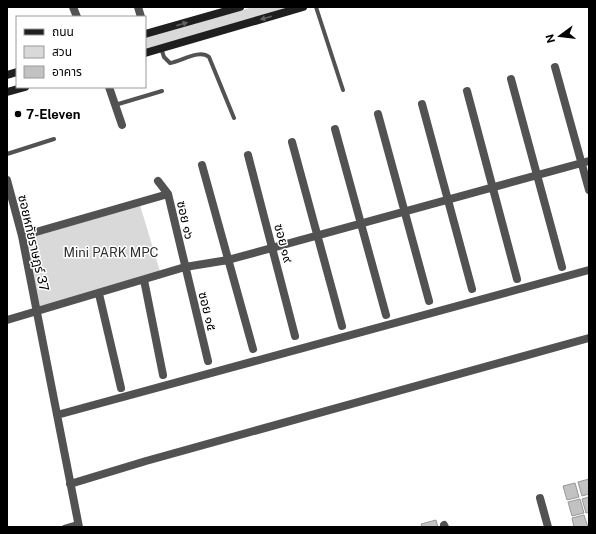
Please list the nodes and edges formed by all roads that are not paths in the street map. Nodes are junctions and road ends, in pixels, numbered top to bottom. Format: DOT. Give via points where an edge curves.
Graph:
graph roads {
  1 [pos="240,7"];
  2 [pos="303,7"];
  3 [pos="316,7"];
  4 [pos="146,32"];
  5 [pos="161,48"];
  6 [pos="146,53"];
  7 [pos="555,67"];
  8 [pos="510,79"];
  9 [pos="21,88"];
  10 [pos="109,88"];
  11 [pos="343,90"];
  12 [pos="162,91"];
  13 [pos="467,91"];
  14 [pos="7,92"];
  15 [pos="422,104"];
  16 [pos="115,105"];
  17 [pos="378,114"];
  18 [pos="234,118"];
  19 [pos="122,125"];
  20 [pos="335,129"];
  21 [pos="54,139"];
  22 [pos="292,142"];
  23 [pos="7,154"];
  24 [pos="248,156"];
  25 [pos="585,162"];
  26 [pos="202,165"];
  27 [pos="537,175"];
  28 [pos="7,180"];
  29 [pos="158,181"];
  30 [pos="493,187"];
  31 [pos="589,190"];
  32 [pos="168,194"];
  33 [pos="448,199"];
  34 [pos="405,211"];
  35 [pos="361,223"];
  36 [pos="317,235"];
  37 [pos="22,236"];
  38 [pos="272,248"];
  39 [pos="228,260"];
  40 [pos="185,267"];
  41 [pos="562,267"];
  42 [pos="589,270"];
  43 [pos="517,279"];
  44 [pos="144,280"];
  45 [pos="472,289"];
  46 [pos="99,294"];
  47 [pos="429,301"];
  48 [pos="37,312"];
  49 [pos="386,315"];
  50 [pos="7,320"];
  51 [pos="342,326"];
  52 [pos="295,336"];
  53 [pos="589,338"];
  54 [pos="252,349"];
  55 [pos="208,360"];
  56 [pos="163,375"];
  57 [pos="121,388"];
  58 [pos="57,415"];
  59 [pos="70,484"];
  60 [pos="540,498"];
  61 [pos="79,525"];
  62 [pos="64,527"];
  63 [pos="548,527"];
  4 -- 1 [label="main road, one-way"];
  2 -- 5 [label="main road, one-way"];
  3 -- 11 [label="lane"];
  5 -- 6 [label="main road"];
  5 -- 18 [label="lane" via="164,57 170,63 200,54 209,57"];
  7 -- 25 [label="street"];
  8 -- 27 [label="street"];
  9 -- 14 [label="main road"];
  10 -- 16 [label="street"];
  12 -- 16 [label="lane"];
  13 -- 30 [label="street"];
  15 -- 33 [label="street"];
  16 -- 19 [label="street"];
  17 -- 34 [label="street"];
  20 -- 35 [label="street"];
  21 -- 23 [label="lane"];
  22 -- 36 [label="street"];
  24 -- 38 [label="street, ซอย ๑๙"];
  25 -- 27 [label="street"];
  25 -- 31 [label="street"];
  26 -- 39 [label="street"];
  27 -- 30 [label="street"];
  27 -- 41 [label="street"];
  28 -- 37 [label="street, ซอยหทัยราษฎร์ 37"];
  29 -- 32 [label="street, ซอย ๑๖"];
  30 -- 33 [label="street"];
  30 -- 43 [label="street"];
  32 -- 37 [label="street"];
  32 -- 40 [label="street, ซอย ๑๖"];
  33 -- 34 [label="street"];
  33 -- 45 [label="street"];
  34 -- 35 [label="street"];
  34 -- 47 [label="street"];
  35 -- 36 [label="street"];
  35 -- 49 [label="street"];
  36 -- 38 [label="street"];
  36 -- 51 [label="street"];
  37 -- 48 [label="street, ซอยหทัยราษฎร์ 37"];
  38 -- 39 [label="street"];
  38 -- 52 [label="street, ซอย ๑๙"];
  39 -- 40 [label="street"];
  39 -- 54 [label="street"];
  40 -- 44 [label="street"];
  40 -- 55 [label="street, ซอย ๑๕"];
  42 -- 58 [label="street"];
  44 -- 46 [label="street"];
  44 -- 56 [label="street"];
  46 -- 48 [label="street"];
  46 -- 57 [label="street"];
  48 -- 50 [label="street"];
  48 -- 58 [label="street, ซอยหทัยราษฎร์ 37"];
  53 -- 59 [label="street"];
  58 -- 59 [label="street, ซอยหทัยราษฎร์ 37"];
  59 -- 61 [label="street, ซอยหทัยราษฎร์ 37"];
  60 -- 63 [label="street"];
  61 -- 62 [label="lane"];
}
